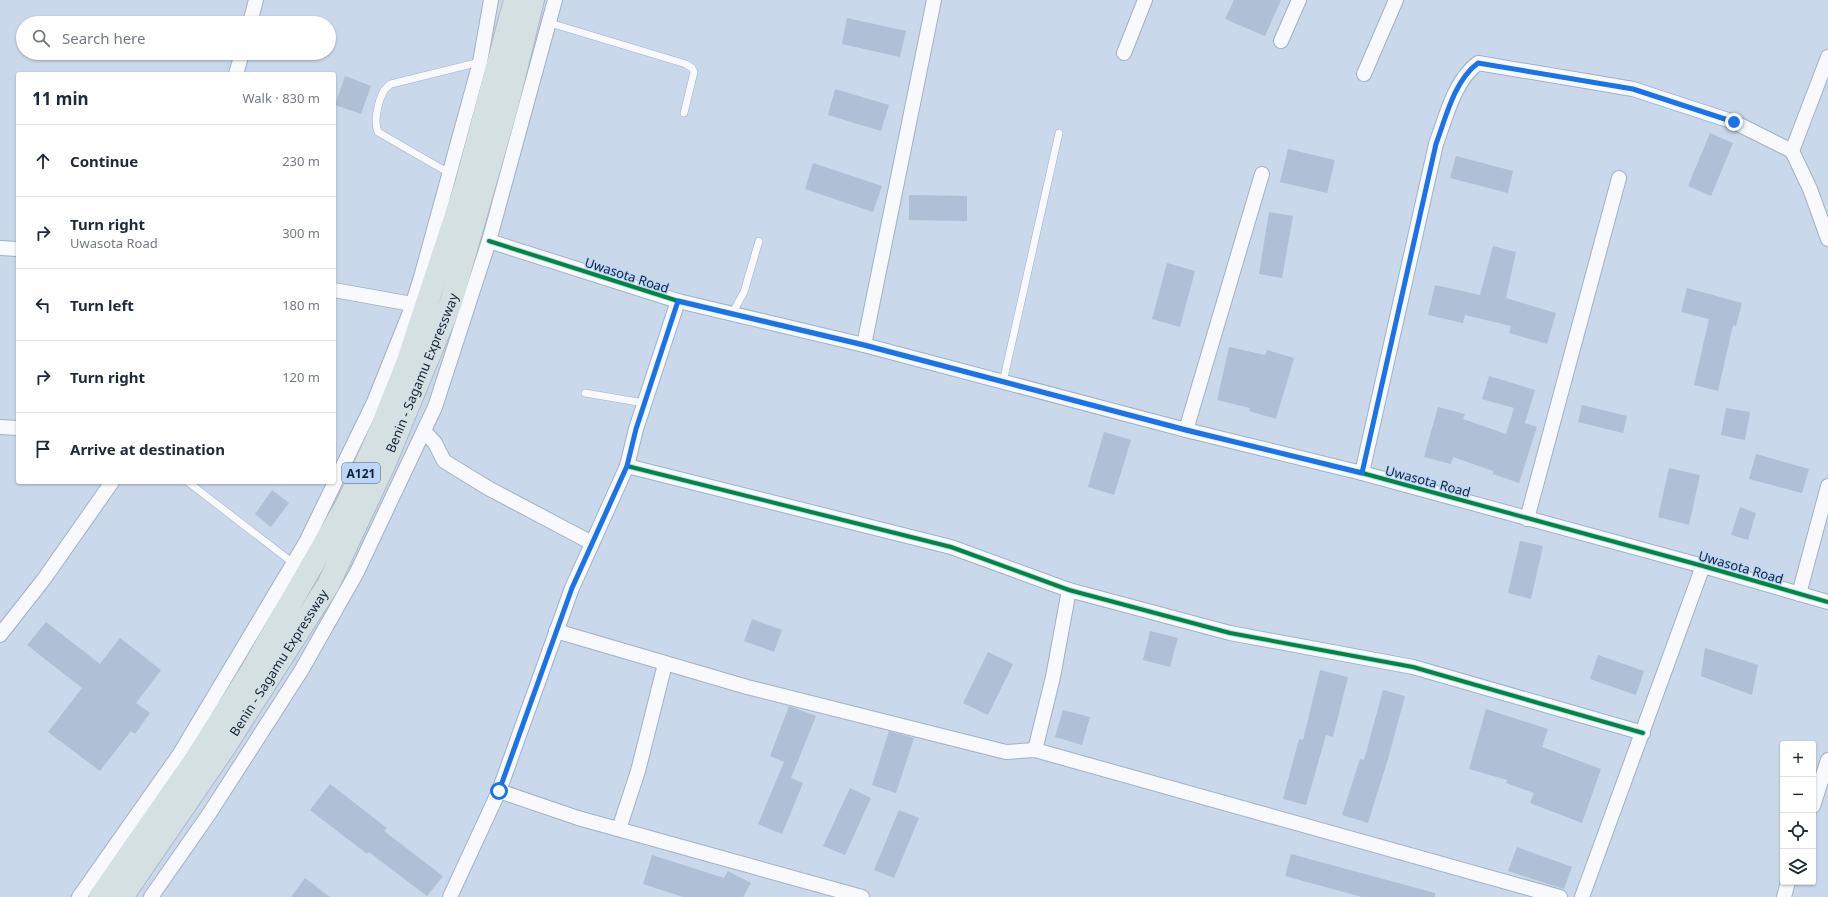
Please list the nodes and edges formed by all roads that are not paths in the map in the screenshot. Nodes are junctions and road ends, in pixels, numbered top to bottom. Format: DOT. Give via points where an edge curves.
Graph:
graph roads {
  1 [pos="256,0"];
  2 [pos="515,0"];
  3 [pos="533,0"];
  4 [pos="556,0"];
  5 [pos="934,0"];
  6 [pos="1145,0"];
  7 [pos="1298,0"];
  8 [pos="1396,0"];
  9 [pos="488,1"];
  10 [pos="252,16"];
  11 [pos="550,24"];
  12 [pos="1281,41"];
  13 [pos="1124,53"];
  14 [pos="1828,57"];
  15 [pos="240,60"];
  16 [pos="489,61"];
  17 [pos="237,72"];
  18 [pos="1364,74"];
  19 [pos="684,113"];
  20 [pos="1059,133"];
  21 [pos="1792,151"];
  22 [pos="449,173"];
  23 [pos="1262,174"];
  24 [pos="1619,178"];
  25 [pos="1828,239"];
  26 [pos="489,241"];
  27 [pos="759,241"];
  28 [pos="0,248"];
  29 [pos="16,249"];
  30 [pos="336,290"];
  31 [pos="678,301"];
  32 [pos="412,304"];
  33 [pos="732,314"];
  34 [pos="864,345"];
  35 [pos="1003,382"];
  36 [pos="585,393"];
  37 [pos="644,403"];
  38 [pos="0,427"];
  39 [pos="16,428"];
  40 [pos="1186,430"];
  41 [pos="424,431"];
  42 [pos="627,466"];
  43 [pos="1362,473"];
  44 [pos="336,480"];
  45 [pos="111,484"];
  46 [pos="191,484"];
  47 [pos="334,484"];
  48 [pos="1828,486"];
  49 [pos="1527,519"];
  50 [pos="592,543"];
  51 [pos="293,563"];
  52 [pos="1703,566"];
  53 [pos="1069,590"];
  54 [pos="1799,594"];
  55 [pos="1828,602"];
  56 [pos="556,631"];
  57 [pos="0,634"];
  58 [pos="665,664"];
  59 [pos="1643,733"];
  60 [pos="1035,750"];
  61 [pos="1828,760"];
  62 [pos="499,791"];
  63 [pos="1816,797"];
  64 [pos="619,829"];
  65 [pos="1787,885"];
  66 [pos="79,897"];
  67 [pos="100,897"];
  68 [pos="122,897"];
  69 [pos="151,897"];
  70 [pos="450,897"];
  71 [pos="862,897"];
  72 [pos="1560,897"];
  73 [pos="1582,897"];
  74 [pos="1784,897"];
  1 -- 10 [label="street"];
  2 -- 16 [label="highway, A121"];
  3 -- 68 [label="highway, Benin - Sagamu Expressway / A121" via="507,106 451,302 384,465 328,585 224,748"];
  4 -- 11 [label="street"];
  5 -- 34 [label="street"];
  6 -- 13 [label="street"];
  7 -- 12 [label="street"];
  8 -- 18 [label="street"];
  9 -- 16 [label="street"];
  11 -- 19 [label="lane" via="686,64 694,72"];
  11 -- 26 [label="street"];
  14 -- 21 [label="street"];
  15 -- 17 [label="street"];
  16 -- 22 [label="street"];
  16 -- 22 [label="lane" via="391,84 383,91 375,124 378,132"];
  16 -- 67 [label="highway, A121" via="465,188 408,361 377,439 346,506 252,672"];
  20 -- 35 [label="lane"];
  21 -- 25 [label="street" via="1810,189"];
  21 -- 43 [label="street" via="1734,122 1633,89 1478,63 1471,68 1452,99 1436,144"];
  22 -- 32 [label="street"];
  23 -- 40 [label="street"];
  24 -- 49 [label="street"];
  26 -- 31 [label="street, Uwasota Road"];
  26 -- 41 [label="street" via="435,407"];
  27 -- 33 [label="lane" via="744,292"];
  28 -- 29 [label="street"];
  30 -- 32 [label="street"];
  31 -- 33 [label="street, Uwasota Road"];
  31 -- 37 [label="street"];
  32 -- 44 [label="street" via="374,402"];
  33 -- 34 [label="street, Uwasota Road"];
  34 -- 35 [label="street, Uwasota Road"];
  35 -- 40 [label="street, Uwasota Road"];
  36 -- 37 [label="lane"];
  37 -- 42 [label="street"];
  38 -- 39 [label="street"];
  40 -- 43 [label="street, Uwasota Road"];
  41 -- 50 [label="street" via="435,442 444,461 488,488"];
  41 -- 69 [label="street" via="357,572 301,671 209,814"];
  42 -- 50 [label="street"];
  42 -- 53 [label="street" via="951,547"];
  43 -- 49 [label="street, Uwasota Road"];
  45 -- 57 [label="street" via="44,579"];
  46 -- 51 [label="lane"];
  47 -- 51 [label="street"];
  48 -- 54 [label="street"];
  49 -- 52 [label="street, Uwasota Road"];
  50 -- 56 [label="street"];
  51 -- 66 [label="street" via="179,755"];
  52 -- 54 [label="street, Uwasota Road"];
  52 -- 59 [label="street"];
  53 -- 59 [label="street" via="1230,633 1413,667"];
  53 -- 60 [label="street" via="1053,677"];
  54 -- 55 [label="street, Uwasota Road"];
  56 -- 58 [label="street"];
  56 -- 62 [label="street"];
  58 -- 60 [label="street" via="747,688 1006,752"];
  58 -- 64 [label="street" via="638,771"];
  59 -- 73 [label="street"];
  60 -- 72 [label="street"];
  61 -- 63 [label="street"];
  62 -- 64 [label="street"];
  62 -- 70 [label="street"];
  64 -- 71 [label="street"];
  65 -- 74 [label="street"];
}
